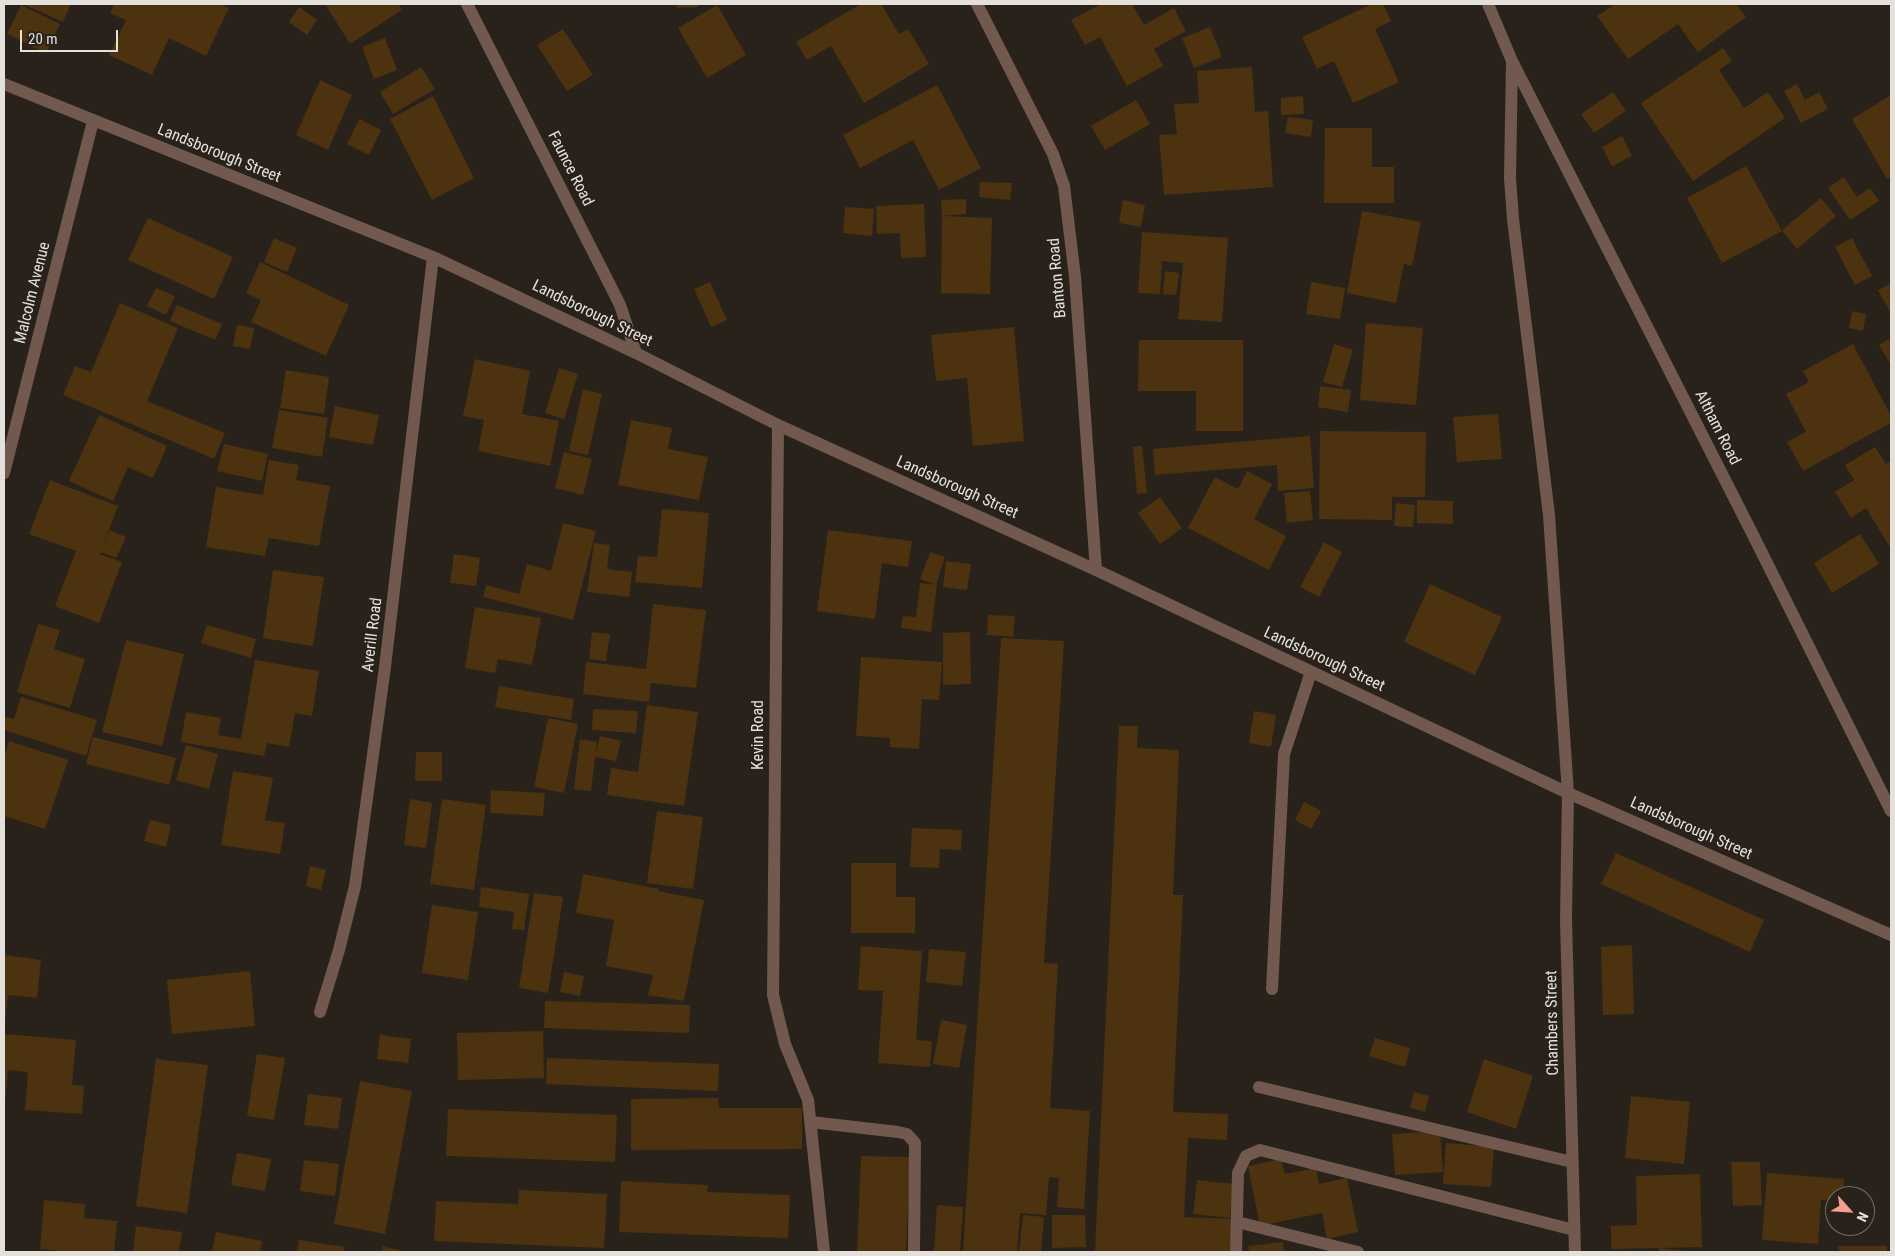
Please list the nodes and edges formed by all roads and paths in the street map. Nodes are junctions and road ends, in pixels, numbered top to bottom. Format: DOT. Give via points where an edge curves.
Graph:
graph roads {
  1 [pos="467,4"];
  2 [pos="977,4"];
  3 [pos="1488,4"];
  4 [pos="1512,61"];
  5 [pos="4,84"];
  6 [pos="93,121"];
  7 [pos="433,257"];
  8 [pos="636,353"];
  9 [pos="778,425"];
  10 [pos="4,473"];
  11 [pos="1096,570"];
  12 [pos="1311,672"];
  13 [pos="1568,793"];
  14 [pos="1891,810"];
  15 [pos="1891,935"];
  16 [pos="1272,989"];
  17 [pos="320,1012"];
  18 [pos="1259,1087"];
  19 [pos="811,1122"];
  20 [pos="1572,1162"];
  21 [pos="1237,1222"];
  22 [pos="1574,1230"];
  23 [pos="824,1252"];
  24 [pos="914,1252"];
  25 [pos="1236,1252"];
  26 [pos="1358,1252"];
  27 [pos="1575,1252"];
  1 -- 8 [label="street, Faunce Road" via="612,289"];
  2 -- 11 [label="street, Banton Road" via="1054,154 1064,186 1075,277"];
  3 -- 4 [label="street, Altham Road"];
  4 -- 13 [label="street, Altham Road" via="1510,168 1513,219 1549,516"];
  4 -- 14 [label="street, Altham Road"];
  5 -- 6 [label="street, Landsborough Street"];
  6 -- 7 [label="street, Landsborough Street"];
  6 -- 10 [label="street, Malcolm Avenue"];
  7 -- 8 [label="street, Landsborough Street"];
  7 -- 17 [label="street, Averill Road" via="386,657 355,886"];
  8 -- 9 [label="street, Landsborough Street"];
  9 -- 11 [label="street, Landsborough Street"];
  9 -- 19 [label="street, Kevin Road" via="773,995 785,1044 808,1100"];
  11 -- 12 [label="street, Landsborough Street"];
  12 -- 13 [label="street, Landsborough Street"];
  12 -- 16 [label="street" via="1284,754"];
  13 -- 15 [label="street, Landsborough Street"];
  13 -- 20 [label="street, Chambers Street" via="1566,920"];
  18 -- 20 [label="street"];
  19 -- 23 [label="street, Kevin Road"];
  19 -- 24 [label="street" via="898,1132 907,1134 915,1143"];
  20 -- 22 [label="street, Chambers Street"];
  21 -- 22 [label="street" via="1238,1173 1246,1156 1260,1150"];
  21 -- 25 [label="street"];
  21 -- 26 [label="street"];
  22 -- 27 [label="street, Chambers Street"];
}
